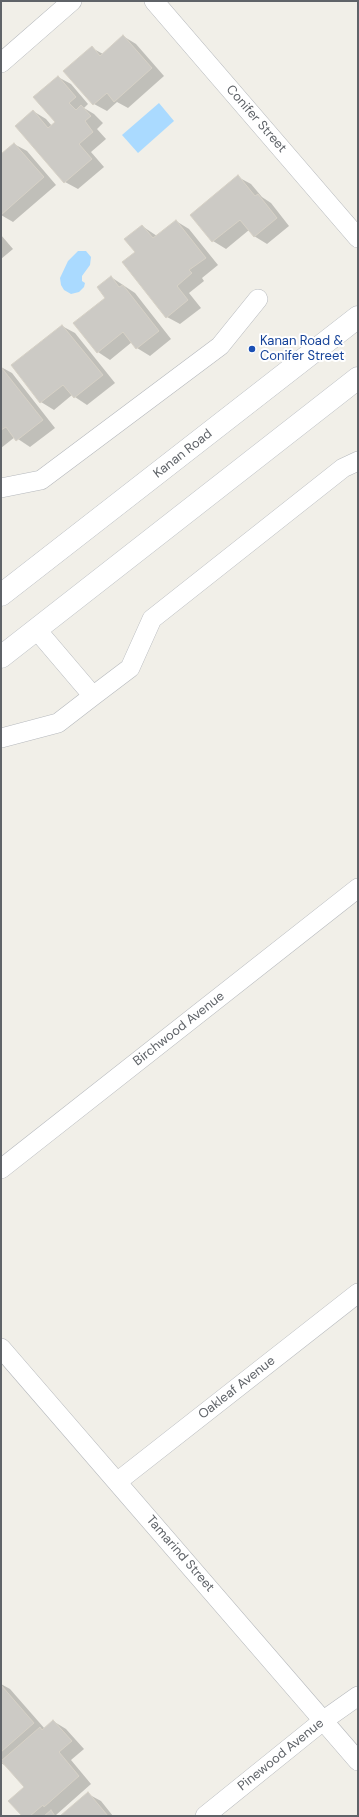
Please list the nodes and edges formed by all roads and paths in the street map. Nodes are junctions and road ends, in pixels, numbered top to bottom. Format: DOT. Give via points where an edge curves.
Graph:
graph roads {
  1 [pos="72,1"];
  2 [pos="154,1"];
  3 [pos="1,63"];
  4 [pos="358,238"];
  5 [pos="258,299"];
  6 [pos="358,317"];
  7 [pos="358,378"];
  8 [pos="358,461"];
  9 [pos="1,488"];
  10 [pos="3,589"];
  11 [pos="36,629"];
  12 [pos="1,657"];
  13 [pos="93,696"];
  14 [pos="1,738"];
  15 [pos="358,888"];
  16 [pos="1,1169"];
  17 [pos="358,1293"];
  18 [pos="1,1348"];
  19 [pos="117,1482"];
  20 [pos="358,1696"];
  21 [pos="324,1720"];
  22 [pos="358,1761"];
  23 [pos="205,1816"];
  1 -- 3 [label="street"];
  2 -- 4 [label="street, Conifer Street"];
  5 -- 9 [label="street" via="220,346 48,475 41,480"];
  6 -- 10 [label="main road, Kanan Road"];
  7 -- 11 [label="main road"];
  8 -- 13 [label="street" via="343,468 152,619 130,668"];
  11 -- 12 [label="main road"];
  11 -- 13 [label="street"];
  13 -- 14 [label="street" via="58,723"];
  15 -- 16 [label="street, Birchwood Avenue"];
  17 -- 19 [label="street, Oakleaf Avenue"];
  18 -- 19 [label="street, Tamarind Street"];
  19 -- 21 [label="street, Tamarind Street"];
  20 -- 21 [label="street, Pinewood Avenue"];
  21 -- 22 [label="street, Tamarind Street"];
  21 -- 23 [label="street, Pinewood Avenue"];
}
